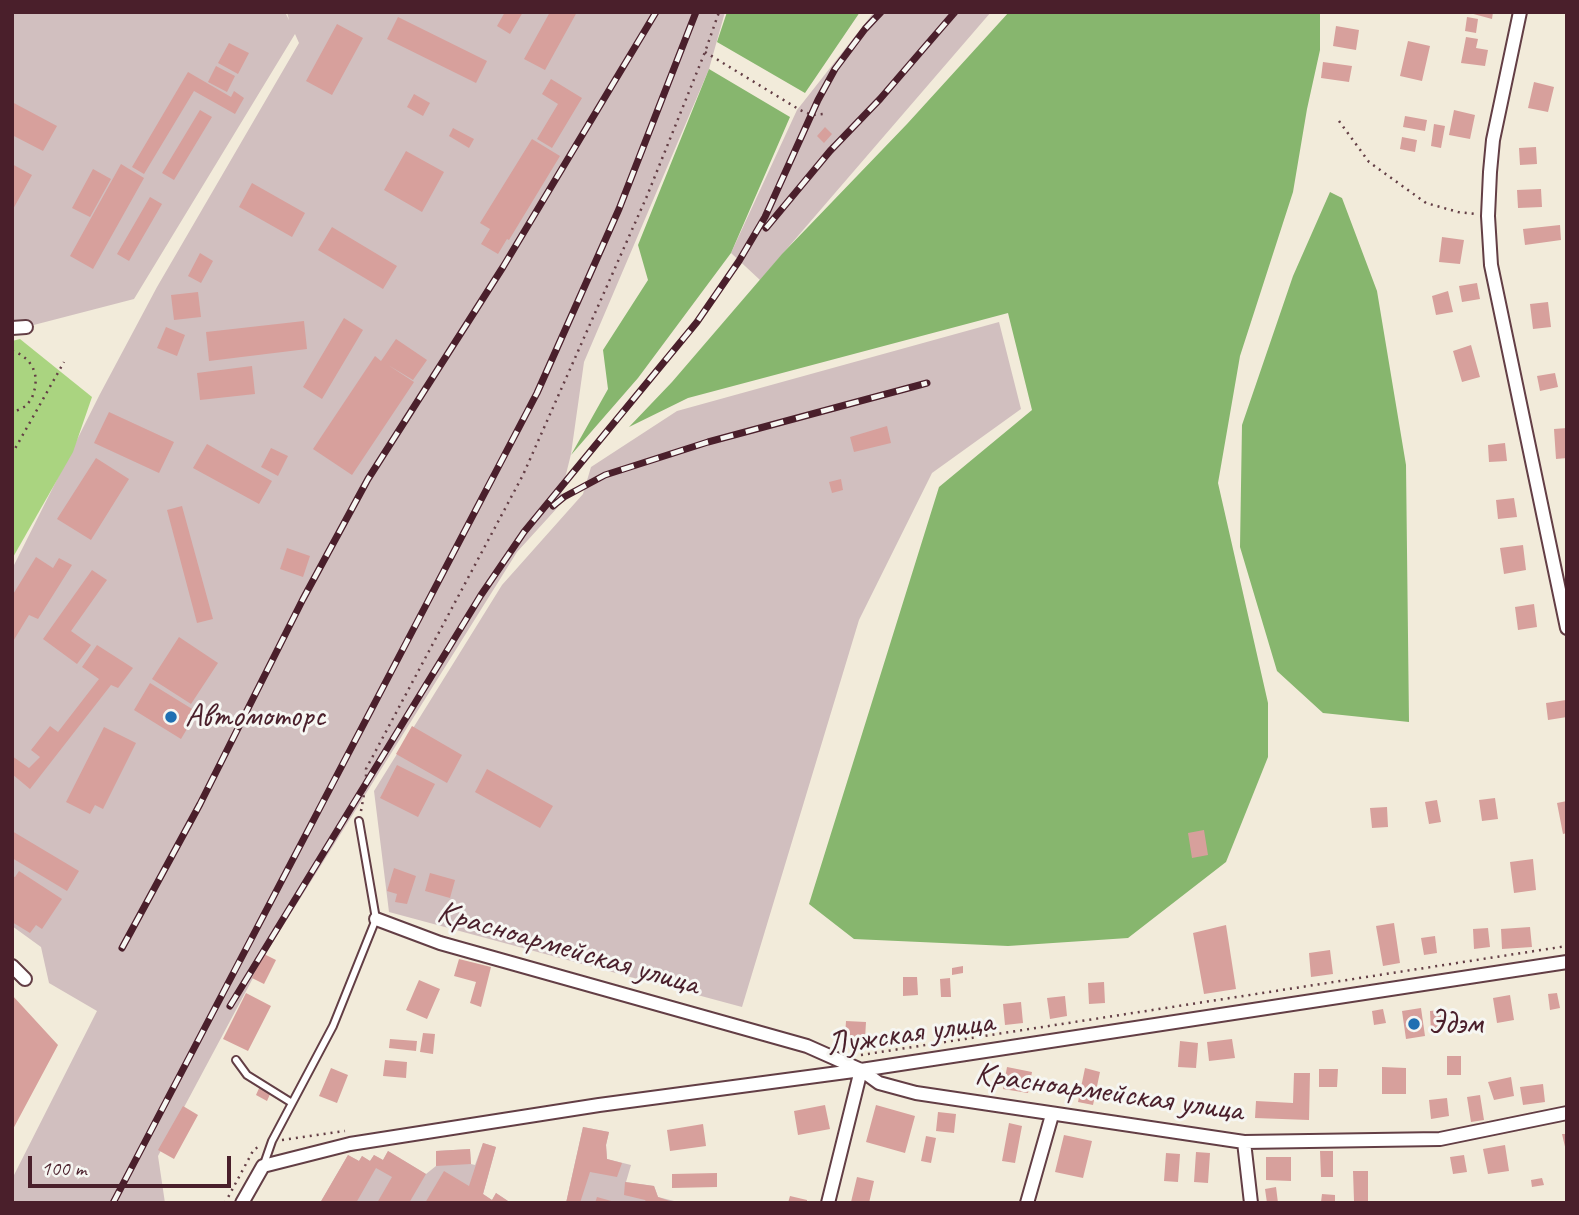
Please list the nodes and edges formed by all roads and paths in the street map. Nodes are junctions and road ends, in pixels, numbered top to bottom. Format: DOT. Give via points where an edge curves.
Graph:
graph roads {
  1 [pos="719,12"];
  2 [pos="1520,12"];
  3 [pos="705,52"];
  4 [pos="824,114"];
  5 [pos="1339,121"];
  6 [pos="1488,216"];
  7 [pos="12,351"];
  8 [pos="64,362"];
  9 [pos="12,413"];
  10 [pos="12,454"];
  11 [pos="1567,628"];
  12 [pos="359,821"];
  13 [pos="376,919"];
  14 [pos="1567,946"];
  15 [pos="1567,962"];
  16 [pos="12,966"];
  17 [pos="25,979"];
  18 [pos="836,1059"];
  19 [pos="236,1060"];
  20 [pos="861,1070"];
  21 [pos="292,1103"];
  22 [pos="1567,1113"];
  23 [pos="1052,1115"];
  24 [pos="355,1129"];
  25 [pos="272,1141"];
  26 [pos="1244,1142"];
  27 [pos="263,1166"];
  28 [pos="225,1203"];
  29 [pos="242,1203"];
  30 [pos="828,1203"];
  31 [pos="1027,1203"];
  32 [pos="1251,1203"];
  1 -- 3 [label="path"];
  2 -- 6 [label="street" via="1493,140"];
  3 -- 4 [label="path" via="800,110 812,116"];
  3 -- 12 [label="path" via="647,196 523,475 366,769"];
  5 -- 6 [label="path" via="1370,162 1426,203"];
  6 -- 11 [label="street" via="1491,265"];
  7 -- 9 [label="path" via="28,360 36,378 32,398"];
  8 -- 10 [label="path"];
  12 -- 13 [label="lane"];
  13 -- 18 [label="street, Красноармейская улица" via="440,943 807,1045"];
  13 -- 21 [label="lane" via="333,1026"];
  14 -- 18 [label="path"];
  15 -- 20 [label="street, Лужская улица"];
  16 -- 17 [label="street"];
  18 -- 20 [label="street, Красноармейская улица"];
  19 -- 21 [label="lane" via="247,1075"];
  20 -- 23 [label="street, Красноармейская улица" via="879,1083 916,1093"];
  20 -- 27 [label="street, Лужская улица" via="350,1144"];
  20 -- 30 [label="street"];
  21 -- 25 [label="lane"];
  22 -- 26 [label="street, Красноармейская улица" via="1440,1139"];
  23 -- 26 [label="street, Красноармейская улица"];
  23 -- 31 [label="street"];
  24 -- 25 [label="path"];
  25 -- 27 [label="lane"];
  25 -- 28 [label="path" via="254,1149"];
  26 -- 32 [label="street"];
  27 -- 29 [label="street"];
}
